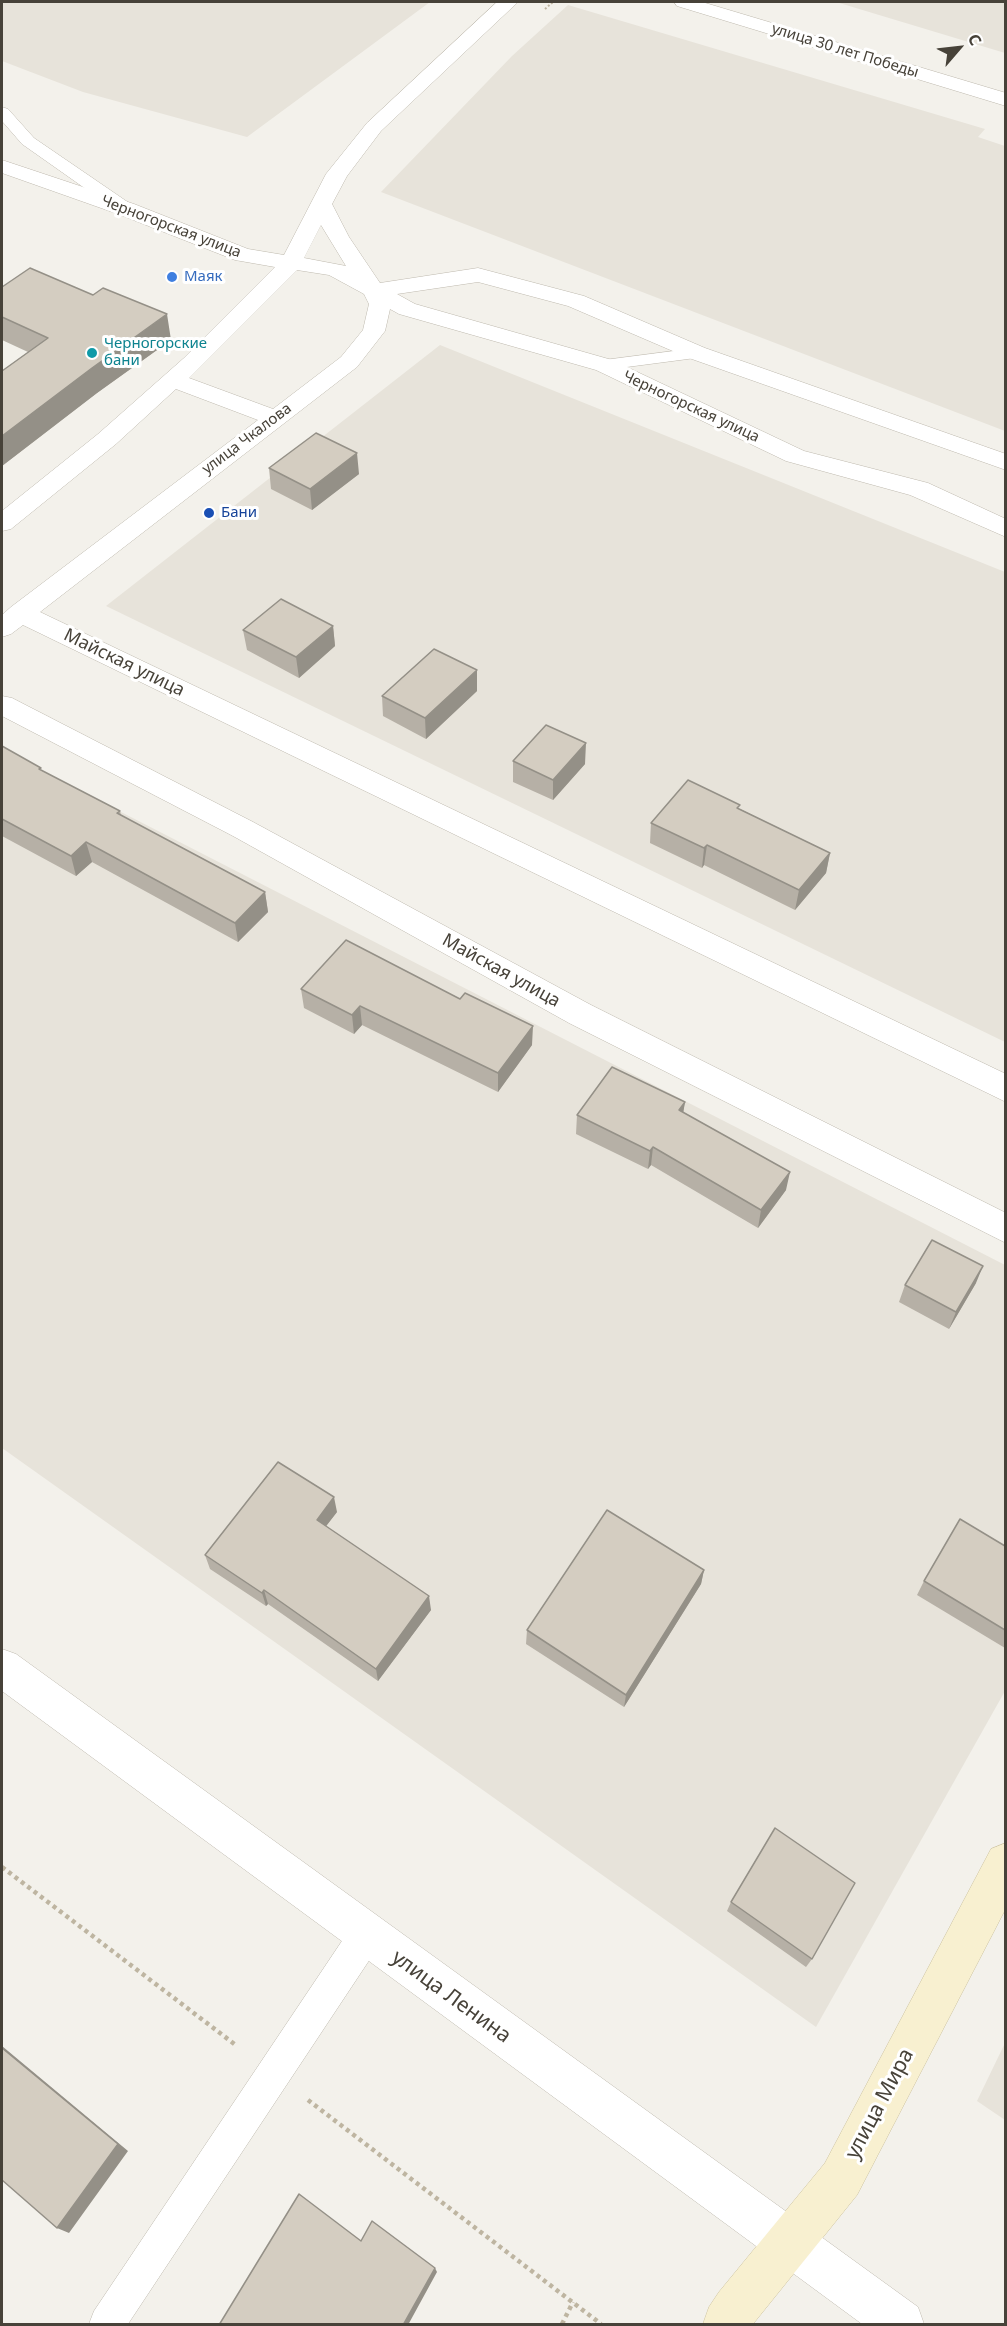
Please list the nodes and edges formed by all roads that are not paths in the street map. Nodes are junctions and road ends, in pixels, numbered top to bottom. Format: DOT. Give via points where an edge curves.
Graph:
graph roads {
  1 [pos="508,2"];
  2 [pos="684,2"];
  3 [pos="1005,100"];
  4 [pos="2,112"];
  5 [pos="2,166"];
  6 [pos="321,205"];
  7 [pos="126,209"];
  8 [pos="290,264"];
  9 [pos="374,291"];
  10 [pos="697,353"];
  11 [pos="604,365"];
  12 [pos="173,380"];
  13 [pos="275,418"];
  14 [pos="1005,463"];
  15 [pos="2,523"];
  16 [pos="1005,529"];
  17 [pos="7,622"];
  18 [pos="2,705"];
  19 [pos="1005,1089"];
  20 [pos="1005,1229"];
  21 [pos="2,1668"];
  22 [pos="1005,1864"];
  23 [pos="366,1935"];
  24 [pos="789,2243"];
  25 [pos="107,2325"];
  26 [pos="726,2325"];
  27 [pos="901,2325"];
  1 -- 6 [label="street" via="374,127 337,174"];
  2 -- 3 [label="street, улица 30 лет Победы"];
  4 -- 7 [label="lane" via="28,141"];
  5 -- 7 [label="street, Черногорская улица"];
  6 -- 8 [label="street"];
  6 -- 9 [label="street, улица Чкалова"];
  7 -- 8 [label="street, Черногорская улица" via="243,255"];
  8 -- 9 [label="street, Черногорская улица" via="335,269"];
  8 -- 12 [label="street"];
  9 -- 10 [label="street" via="478,275 576,301"];
  9 -- 11 [label="street, Черногорская улица" via="407,309"];
  9 -- 13 [label="street, улица Чкалова" via="380,304 374,331 349,362"];
  10 -- 11 [label="lane"];
  10 -- 14 [label="street"];
  11 -- 16 [label="street, Черногорская улица" via="795,456 919,489"];
  12 -- 13 [label="street"];
  12 -- 15 [label="street"];
  13 -- 17 [label="street, улица Чкалова"];
  17 -- 19 [label="street, Майская улица"];
  18 -- 20 [label="street, Майская улица" via="243,829 580,1014"];
  21 -- 23 [label="street, улица Ленина"];
  22 -- 24 [label="main road, улица Мира" via="841,2179"];
  23 -- 24 [label="street, улица Ленина"];
  23 -- 25 [label="lane"];
  24 -- 26 [label="main road, улица Мира"];
  24 -- 27 [label="street, улица Ленина"];
}
